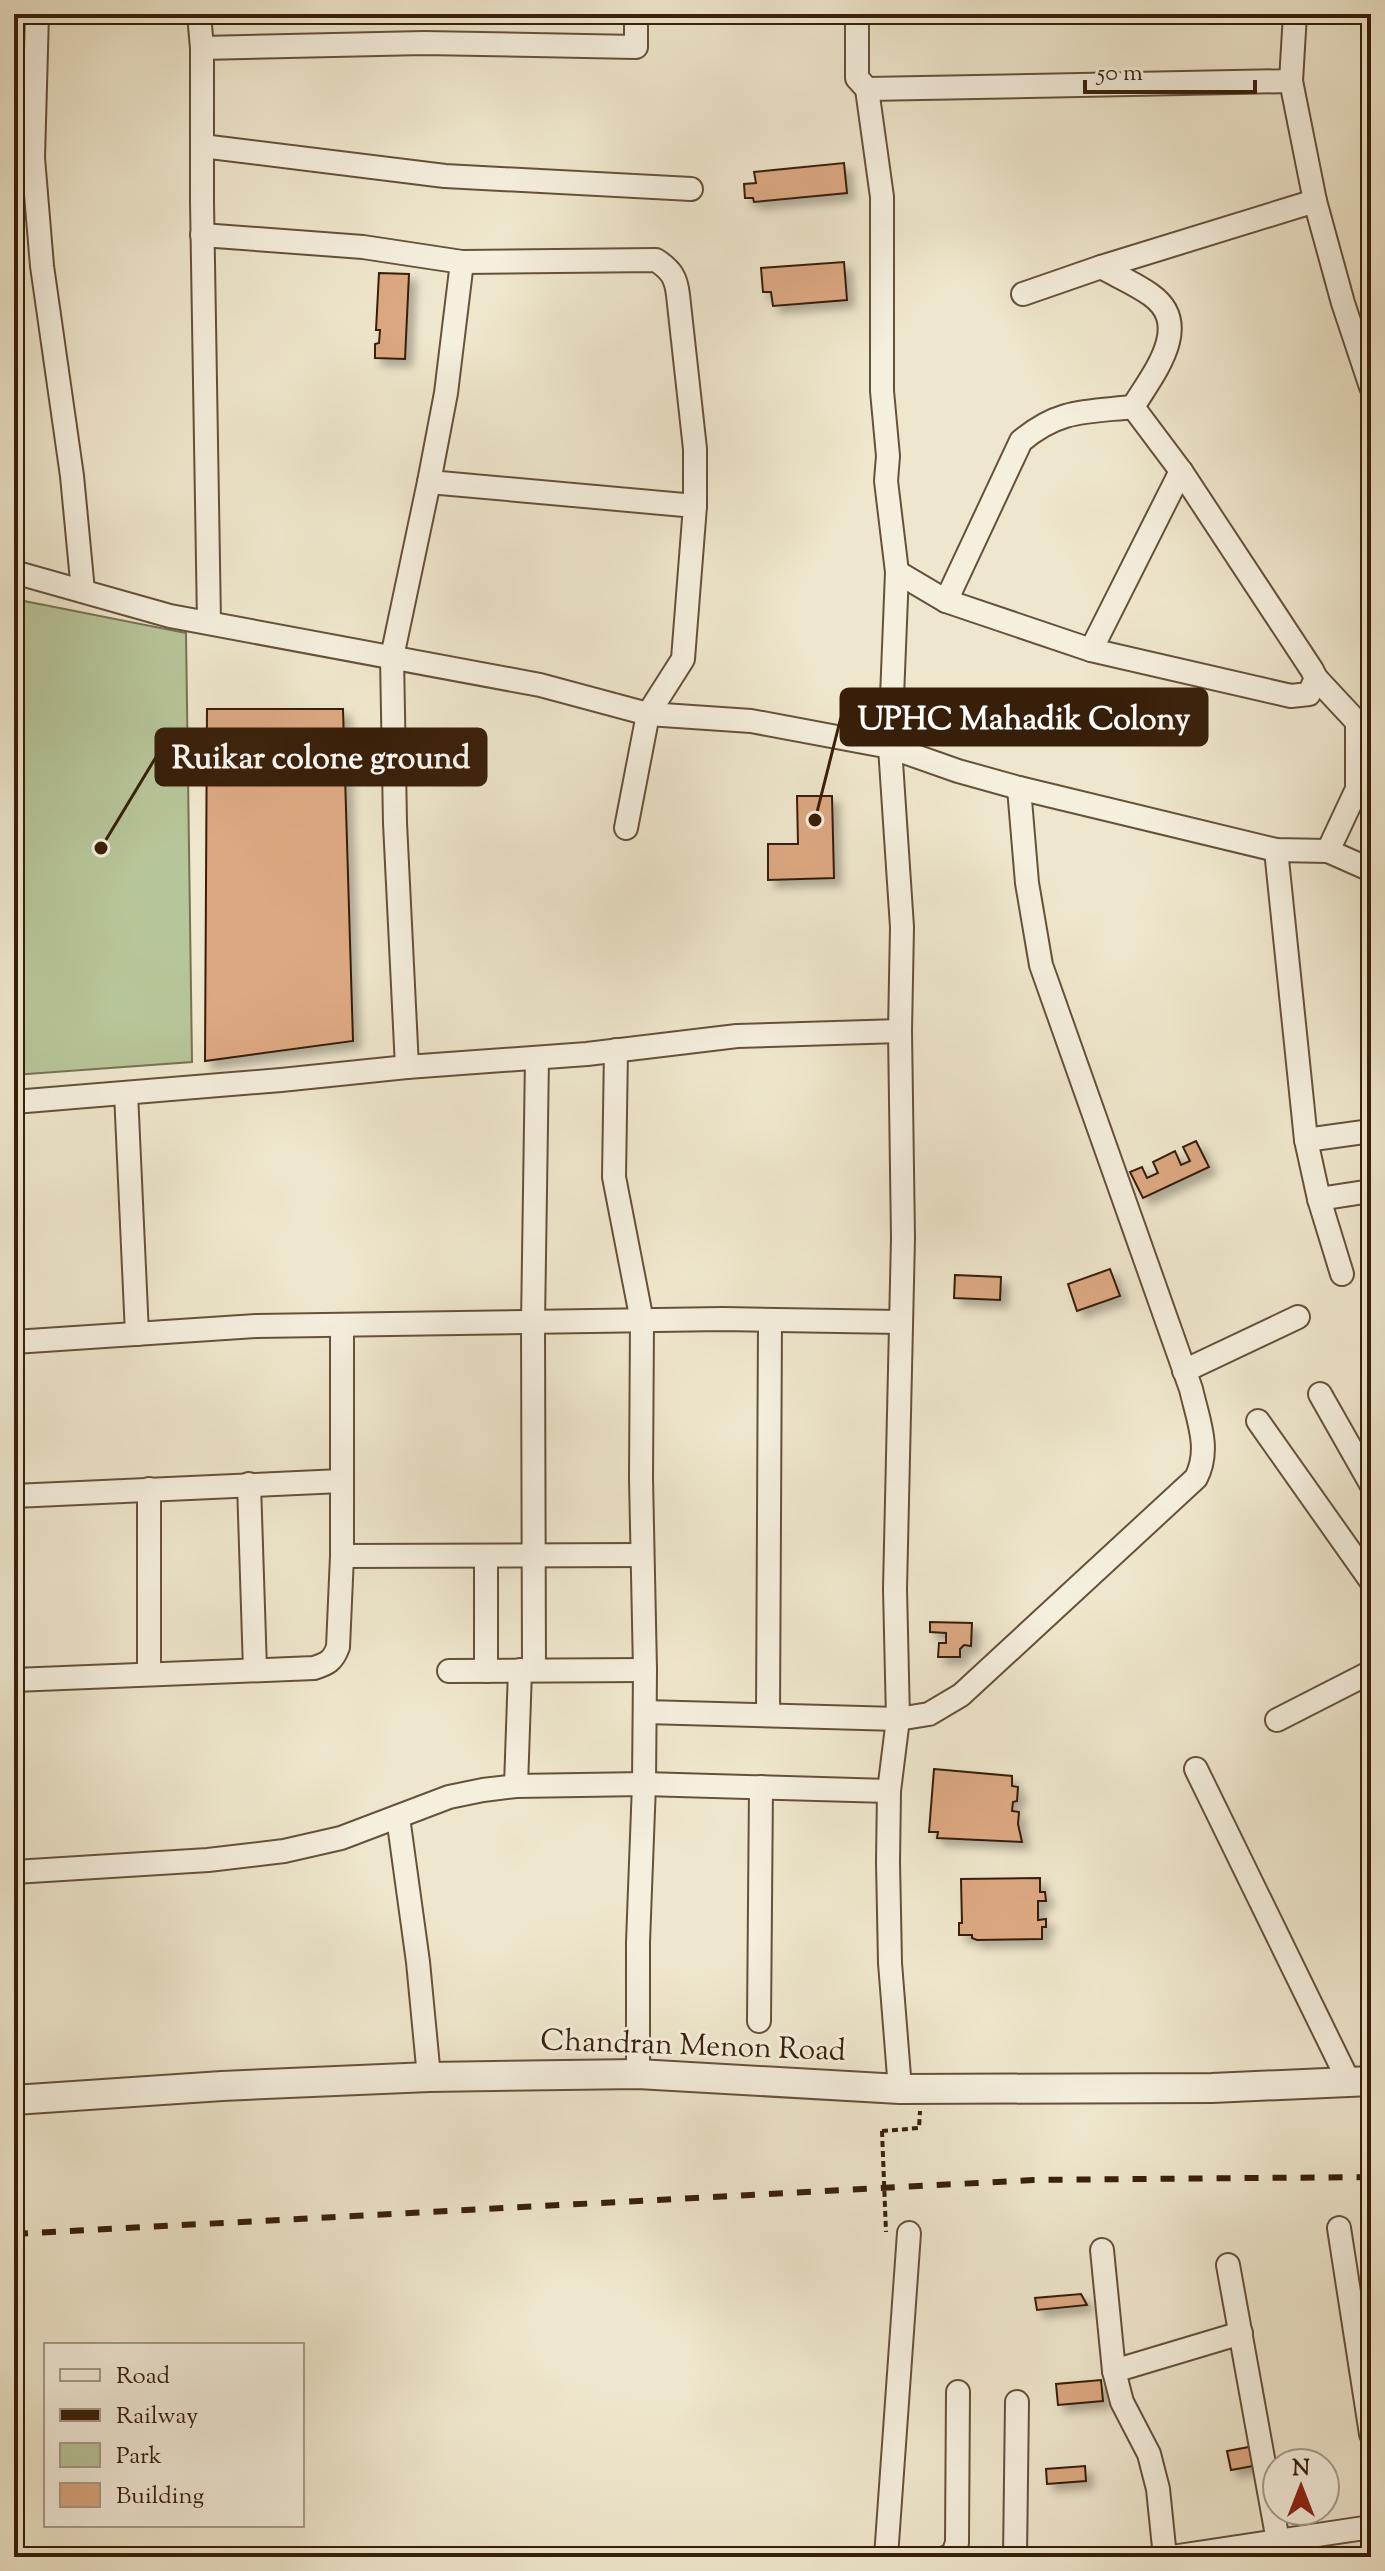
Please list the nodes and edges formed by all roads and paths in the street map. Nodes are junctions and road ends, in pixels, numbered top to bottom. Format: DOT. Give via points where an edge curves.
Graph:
graph roads {
  1 [pos="37,14"];
  2 [pos="199,14"];
  3 [pos="636,14"];
  4 [pos="857,14"];
  5 [pos="1295,14"];
  6 [pos="202,48"];
  7 [pos="1291,81"];
  8 [pos="867,89"];
  9 [pos="202,146"];
  10 [pos="24,158"];
  11 [pos="691,189"];
  12 [pos="1315,201"];
  13 [pos="202,235"];
  14 [pos="462,262"];
  15 [pos="1101,267"];
  16 [pos="1023,294"];
  17 [pos="1371,387"];
  18 [pos="1133,407"];
  19 [pos="1181,471"];
  20 [pos="429,482"];
  21 [pos="695,506"];
  22 [pos="14,572"];
  23 [pos="897,572"];
  24 [pos="83,591"];
  25 [pos="946,601"];
  26 [pos="209,622"];
  27 [pos="1091,650"];
  28 [pos="392,657"];
  29 [pos="1316,678"];
  30 [pos="648,714"];
  31 [pos="890,747"];
  32 [pos="1019,788"];
  33 [pos="626,828"];
  34 [pos="1276,850"];
  35 [pos="1328,851"];
  36 [pos="1371,870"];
  37 [pos="900,1031"];
  38 [pos="616,1050"];
  39 [pos="537,1058"];
  40 [pos="407,1067"];
  41 [pos="126,1093"];
  42 [pos="14,1102"];
  43 [pos="1371,1131"];
  44 [pos="1306,1140"];
  45 [pos="1371,1191"];
  46 [pos="1319,1199"];
  47 [pos="1342,1274"];
  48 [pos="1298,1317"];
  49 [pos="770,1320"];
  50 [pos="642,1321"];
  51 [pos="900,1322"];
  52 [pos="533,1323"];
  53 [pos="342,1325"];
  54 [pos="137,1334"];
  55 [pos="14,1342"];
  56 [pos="1184,1371"];
  57 [pos="1320,1394"];
  58 [pos="1258,1421"];
  59 [pos="341,1481"];
  60 [pos="249,1484"];
  61 [pos="1371,1484"];
  62 [pos="149,1489"];
  63 [pos="14,1496"];
  64 [pos="642,1555"];
  65 [pos="342,1556"];
  66 [pos="486,1556"];
  67 [pos="534,1556"];
  68 [pos="1371,1581"];
  69 [pos="255,1670"];
  70 [pos="527,1670"];
  71 [pos="645,1670"];
  72 [pos="449,1671"];
  73 [pos="486,1671"];
  74 [pos="1371,1672"];
  75 [pos="149,1674"];
  76 [pos="14,1680"];
  77 [pos="645,1712"];
  78 [pos="768,1715"];
  79 [pos="898,1719"];
  80 [pos="1277,1720"];
  81 [pos="1196,1769"];
  82 [pos="644,1784"];
  83 [pos="516,1786"];
  84 [pos="761,1787"];
  85 [pos="889,1791"];
  86 [pos="398,1817"];
  87 [pos="14,1872"];
  88 [pos="759,2021"];
  89 [pos="638,2074"];
  90 [pos="429,2077"];
  91 [pos="1360,2082"];
  92 [pos="900,2089"];
  93 [pos="14,2100"];
  94 [pos="919,2128"];
  95 [pos="1339,2228"];
  96 [pos="897,2233"];
  97 [pos="1102,2250"];
  98 [pos="1228,2265"];
  99 [pos="1241,2333"];
  100 [pos="1114,2371"];
  101 [pos="958,2392"];
  102 [pos="1017,2402"];
  103 [pos="1371,2434"];
  104 [pos="1371,2527"];
  105 [pos="1278,2541"];
  106 [pos="886,2557"];
  107 [pos="947,2557"];
  108 [pos="1015,2557"];
  109 [pos="1165,2557"];
  110 [pos="1172,2557"];
  1 -- 10 [label="street"];
  2 -- 6 [label="street"];
  3 -- 6 [label="street" via="636,47 424,43"];
  4 -- 8 [label="street" via="857,78"];
  5 -- 7 [label="street"];
  6 -- 9 [label="street"];
  7 -- 8 [label="street"];
  7 -- 12 [label="street"];
  8 -- 23 [label="street" via="882,197 882,391"];
  9 -- 11 [label="street" via="445,176"];
  9 -- 13 [label="street"];
  10 -- 24 [label="street" via="72,476"];
  12 -- 15 [label="street"];
  12 -- 17 [label="street"];
  13 -- 14 [label="street" via="402,251"];
  13 -- 26 [label="street"];
  14 -- 20 [label="street"];
  14 -- 21 [label="street" via="656,260 668,267 678,295 695,449"];
  15 -- 16 [label="street"];
  15 -- 18 [label="street" via="1153,296 1170,325 1164,355"];
  18 -- 19 [label="street"];
  18 -- 25 [label="street" via="1073,413 1040,425 1021,441"];
  19 -- 27 [label="street"];
  19 -- 29 [label="street"];
  20 -- 21 [label="street"];
  20 -- 28 [label="street"];
  21 -- 30 [label="street" via="683,659"];
  22 -- 24 [label="street"];
  23 -- 25 [label="street"];
  23 -- 31 [label="street"];
  24 -- 26 [label="street"];
  25 -- 27 [label="street"];
  26 -- 28 [label="street"];
  27 -- 29 [label="street" via="1291,696 1309,694"];
  28 -- 30 [label="street" via="540,685"];
  28 -- 40 [label="street"];
  29 -- 35 [label="street" via="1357,722 1357,789"];
  30 -- 31 [label="street" via="751,721"];
  30 -- 33 [label="street"];
  31 -- 32 [label="street"];
  31 -- 37 [label="street" via="902,927"];
  32 -- 34 [label="street"];
  32 -- 56 [label="street" via="1041,965"];
  34 -- 35 [label="street"];
  34 -- 44 [label="street"];
  35 -- 36 [label="street"];
  37 -- 38 [label="street" via="737,1036"];
  37 -- 51 [label="street"];
  38 -- 39 [label="street"];
  38 -- 50 [label="street" via="614,1177"];
  39 -- 40 [label="street"];
  39 -- 52 [label="street"];
  40 -- 41 [label="street"];
  41 -- 42 [label="street"];
  41 -- 54 [label="street"];
  43 -- 44 [label="street"];
  44 -- 46 [label="street"];
  45 -- 46 [label="street"];
  46 -- 47 [label="street"];
  48 -- 56 [label="street"];
  49 -- 50 [label="street"];
  49 -- 51 [label="street"];
  49 -- 78 [label="street"];
  50 -- 52 [label="street"];
  50 -- 64 [label="street"];
  51 -- 79 [label="street"];
  52 -- 53 [label="street"];
  52 -- 67 [label="street"];
  53 -- 54 [label="street"];
  53 -- 59 [label="street"];
  54 -- 55 [label="street"];
  56 -- 79 [label="street" via="1204,1443 1204,1463 1196,1478 961,1695 929,1714"];
  57 -- 61 [label="street"];
  58 -- 68 [label="street"];
  59 -- 60 [label="street"];
  59 -- 65 [label="street"];
  60 -- 62 [label="street"];
  60 -- 69 [label="street"];
  62 -- 63 [label="street"];
  62 -- 75 [label="street"];
  64 -- 67 [label="street"];
  64 -- 71 [label="street"];
  65 -- 66 [label="street"];
  65 -- 69 [label="street" via="335,1657 314,1668"];
  66 -- 67 [label="street"];
  66 -- 73 [label="street"];
  67 -- 70 [label="street"];
  69 -- 75 [label="street"];
  70 -- 71 [label="street"];
  70 -- 73 [label="street"];
  70 -- 83 [label="street"];
  71 -- 77 [label="street"];
  72 -- 73 [label="street"];
  74 -- 80 [label="street"];
  75 -- 76 [label="street"];
  77 -- 78 [label="street"];
  77 -- 82 [label="street"];
  78 -- 79 [label="street"];
  79 -- 85 [label="street"];
  81 -- 91 [label="street"];
  82 -- 83 [label="street"];
  82 -- 84 [label="street"];
  82 -- 89 [label="street"];
  83 -- 86 [label="street" via="449,1797"];
  84 -- 85 [label="street"];
  84 -- 88 [label="street"];
  85 -- 92 [label="street" via="890,1963"];
  86 -- 87 [label="street" via="284,1851"];
  86 -- 90 [label="street"];
  89 -- 90 [label="street, Chandran Menon Road"];
  89 -- 92 [label="street, Chandran Menon Road"];
  90 -- 93 [label="street, Chandran Menon Road"];
  91 -- 92 [label="street, Chandran Menon Road"];
  94 -- 96 [label="path, bridge" via="882,2131"];
  95 -- 103 [label="street"];
  96 -- 106 [label="street"];
  97 -- 100 [label="street"];
  98 -- 99 [label="street"];
  99 -- 100 [label="street"];
  99 -- 105 [label="street"];
  100 -- 109 [label="street" via="1122,2402 1149,2454"];
  101 -- 107 [label="street" via="957,2543"];
  102 -- 108 [label="street"];
  104 -- 105 [label="street"];
  105 -- 110 [label="street"];
}
